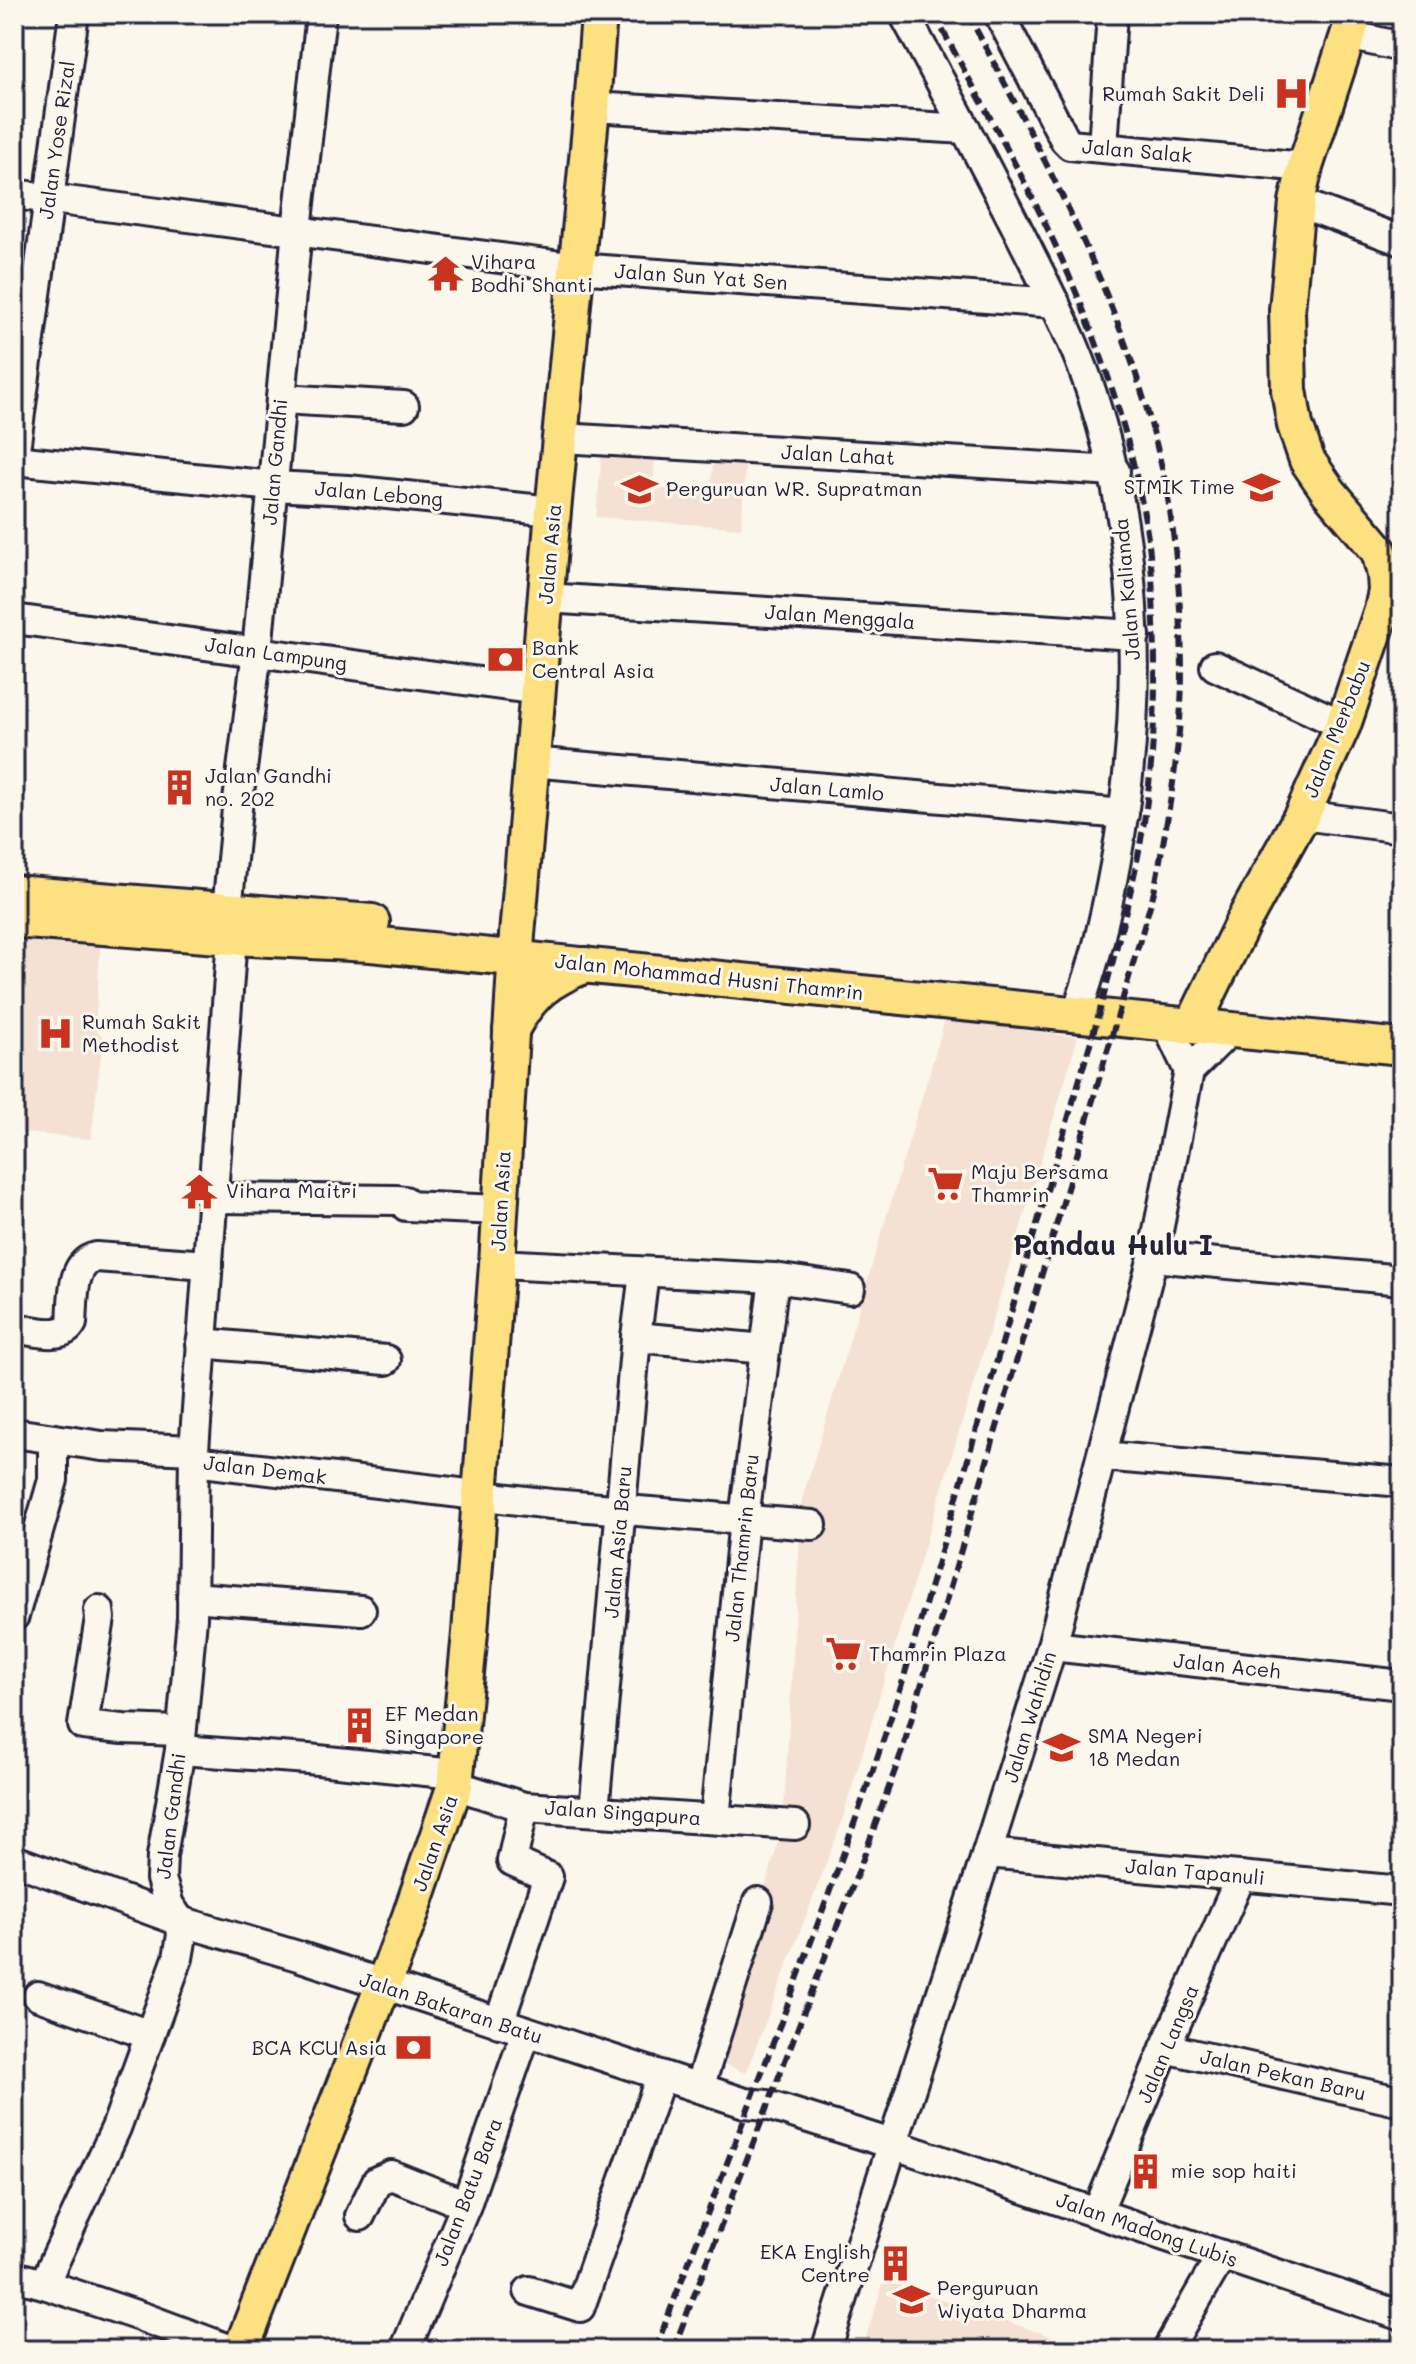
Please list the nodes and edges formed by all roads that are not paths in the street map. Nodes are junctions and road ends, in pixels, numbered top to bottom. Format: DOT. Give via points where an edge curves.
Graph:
graph roads {
  1 [pos="74,14"];
  2 [pos="321,14"];
  3 [pos="599,14"];
  4 [pos="904,14"];
  5 [pos="999,14"];
  6 [pos="1112,14"];
  7 [pos="1352,25"];
  8 [pos="1402,47"];
  9 [pos="592,107"];
  10 [pos="966,129"];
  11 [pos="1103,147"];
  12 [pos="1305,167"];
  13 [pos="14,194"];
  14 [pos="49,200"];
  15 [pos="1297,202"];
  16 [pos="297,230"];
  17 [pos="1402,241"];
  18 [pos="576,268"];
  19 [pos="1055,303"];
  20 [pos="281,399"];
  21 [pos="404,406"];
  22 [pos="562,438"];
  23 [pos="14,458"];
  24 [pos="1115,471"];
  25 [pos="274,486"];
  26 [pos="553,511"];
  27 [pos="1390,551"];
  28 [pos="545,598"];
  29 [pos="14,619"];
  30 [pos="1135,635"];
  31 [pos="257,651"];
  32 [pos="1215,666"];
  33 [pos="538,690"];
  34 [pos="1343,725"];
  35 [pos="531,762"];
  36 [pos="1124,814"];
  37 [pos="1302,815"];
  38 [pos="1402,828"];
  39 [pos="14,893"];
  40 [pos="66,911"];
  41 [pos="14,920"];
  42 [pos="230,923"];
  43 [pos="516,946"];
  44 [pos="588,964"];
  45 [pos="1077,1014"];
  46 [pos="1180,1024"];
  47 [pos="1231,1029"];
  48 [pos="510,1030"];
  49 [pos="1402,1047"];
  50 [pos="1189,1071"];
  51 [pos="213,1198"];
  52 [pos="500,1210"];
  53 [pos="1153,1257"];
  54 [pos="497,1264"];
  55 [pos="208,1265"];
  56 [pos="644,1273"];
  57 [pos="774,1278"];
  58 [pos="1402,1280"];
  59 [pos="850,1289"];
  60 [pos="14,1328"];
  61 [pos="636,1337"];
  62 [pos="201,1343"];
  63 [pos="765,1349"];
  64 [pos="386,1360"];
  65 [pos="14,1433"];
  66 [pos="53,1439"];
  67 [pos="102,1446"];
  68 [pos="194,1456"];
  69 [pos="1102,1456"];
  70 [pos="53,1480"];
  71 [pos="1402,1482"];
  72 [pos="480,1496"];
  73 [pos="620,1510"];
  74 [pos="744,1519"];
  75 [pos="812,1525"];
  76 [pos="19,1575"];
  77 [pos="192,1597"];
  78 [pos="99,1610"];
  79 [pos="361,1610"];
  80 [pos="14,1616"];
  81 [pos="1052,1646"];
  82 [pos="1402,1685"];
  83 [pos="180,1741"];
  84 [pos="455,1780"];
  85 [pos="524,1807"];
  86 [pos="594,1811"];
  87 [pos="715,1819"];
  88 [pos="795,1825"];
  89 [pos="987,1853"];
  90 [pos="14,1860"];
  91 [pos="1241,1876"];
  92 [pos="1402,1891"];
  93 [pos="758,1902"];
  94 [pos="180,1921"];
  95 [pos="383,1986"];
  96 [pos="38,1996"];
  97 [pos="499,2023"];
  98 [pos="526,2032"];
  99 [pos="150,2035"];
  100 [pos="1165,2048"];
  101 [pos="661,2076"];
  102 [pos="699,2088"];
  103 [pos="1402,2102"];
  104 [pos="892,2144"];
  105 [pos="466,2205"];
  106 [pos="1097,2213"];
  107 [pos="360,2216"];
  108 [pos="1222,2255"];
  109 [pos="24,2284"];
  110 [pos="529,2291"];
  111 [pos="1402,2316"];
  112 [pos="231,2350"];
  113 [pos="241,2350"];
  114 [pos="405,2350"];
  115 [pos="826,2350"];
  116 [pos="1167,2350"];
  1 -- 14 [label="street, Jalan Yose Rizal"];
  2 -- 16 [label="street, Jalan Gandhi"];
  3 -- 9 [label="main road, Jalan Asia"];
  4 -- 10 [label="street, Jalan Kalianda"];
  5 -- 11 [label="street, Jalan Salak" via="1065,140 1080,147"];
  6 -- 11 [label="street"];
  7 -- 8 [label="street"];
  7 -- 12 [label="main road, Jalan Merbabu"];
  9 -- 10 [label="street"];
  9 -- 18 [label="main road, Jalan Asia"];
  10 -- 19 [label="street, Jalan Kalianda"];
  11 -- 12 [label="street, Jalan Salak"];
  12 -- 15 [label="main road, Jalan Merbabu"];
  13 -- 14 [label="street, Jalan Sun Yat Sen"];
  14 -- 16 [label="street, Jalan Sun Yat Sen"];
  14 -- 23 [label="street, Jalan Yose Rizal"];
  15 -- 17 [label="street"];
  15 -- 27 [label="main road, Jalan Merbabu" via="1287,310 1295,425 1314,470"];
  16 -- 18 [label="street, Jalan Sun Yat Sen"];
  16 -- 20 [label="street, Jalan Gandhi"];
  18 -- 19 [label="street, Jalan Sun Yat Sen"];
  18 -- 22 [label="main road, Jalan Asia"];
  19 -- 24 [label="street, Jalan Kalianda" via="1092,391"];
  20 -- 21 [label="street"];
  20 -- 25 [label="street, Jalan Gandhi"];
  22 -- 24 [label="street, Jalan Lahat"];
  22 -- 26 [label="main road, Jalan Asia"];
  23 -- 25 [label="street, Jalan Lebong"];
  24 -- 30 [label="street, Jalan Kalianda"];
  25 -- 26 [label="street, Jalan Lebong"];
  25 -- 31 [label="street, Jalan Gandhi"];
  26 -- 28 [label="main road, Jalan Asia"];
  27 -- 34 [label="main road, Jalan Merbabu" via="1384,601"];
  28 -- 30 [label="street, Jalan Menggala"];
  28 -- 33 [label="main road, Jalan Asia"];
  29 -- 31 [label="street, Jalan Lampung"];
  30 -- 36 [label="street, Jalan Kalianda"];
  31 -- 33 [label="street, Jalan Lampung"];
  31 -- 42 [label="street, Jalan Gandhi" via="237,809"];
  32 -- 34 [label="street"];
  33 -- 35 [label="main road, Jalan Asia"];
  34 -- 37 [label="main road, Jalan Merbabu"];
  35 -- 36 [label="street, Jalan Lamlo"];
  35 -- 43 [label="main road, Jalan Asia"];
  36 -- 45 [label="street, Jalan Kalianda" via="1101,933"];
  37 -- 38 [label="street"];
  37 -- 46 [label="main road, Jalan Merbabu"];
  39 -- 40 [label="main road, Jalan Mohammad Husni Thamrin"];
  40 -- 41 [label="main road, Jalan Mohammad Husni Thamrin"];
  40 -- 42 [label="main road, Jalan Mohammad Husni Thamrin"];
  42 -- 43 [label="main road, Jalan Mohammad Husni Thamrin" via="479,930"];
  42 -- 51 [label="street, Jalan Gandhi"];
  43 -- 44 [label="main road, Jalan Mohammad Husni Thamrin"];
  43 -- 48 [label="main road, Jalan Asia"];
  44 -- 45 [label="main road, Jalan Mohammad Husni Thamrin"];
  44 -- 48 [label="main road" via="546,984"];
  45 -- 46 [label="main road, Jalan Mohammad Husni Thamrin"];
  46 -- 47 [label="main road, Jalan Mohammad Husni Thamrin"];
  46 -- 50 [label="street"];
  47 -- 49 [label="main road, Jalan Mohammad Husni Thamrin"];
  47 -- 50 [label="street"];
  48 -- 52 [label="main road, Jalan Asia"];
  50 -- 53 [label="street, Jalan Wahidin"];
  51 -- 52 [label="street" via="397,1200 406,1206"];
  51 -- 55 [label="street, Jalan Gandhi"];
  52 -- 54 [label="main road, Jalan Asia"];
  53 -- 58 [label="street"];
  53 -- 69 [label="street, Jalan Wahidin"];
  54 -- 56 [label="street"];
  54 -- 72 [label="main road, Jalan Asia"];
  55 -- 60 [label="street" via="89,1259 78,1270 69,1330"];
  55 -- 62 [label="street, Jalan Gandhi"];
  56 -- 57 [label="street"];
  56 -- 61 [label="street, Jalan Asia Baru"];
  57 -- 59 [label="street"];
  57 -- 63 [label="street, Jalan Thamrin Baru"];
  61 -- 63 [label="street"];
  61 -- 73 [label="street, Jalan Asia Baru"];
  62 -- 64 [label="street"];
  62 -- 68 [label="street, Jalan Gandhi"];
  63 -- 74 [label="street, Jalan Thamrin Baru"];
  65 -- 66 [label="street, Jalan Demak"];
  66 -- 67 [label="street, Jalan Demak"];
  66 -- 70 [label="street"];
  67 -- 68 [label="street, Jalan Demak"];
  67 -- 70 [label="street"];
  68 -- 72 [label="street, Jalan Demak"];
  68 -- 77 [label="street, Jalan Gandhi"];
  69 -- 71 [label="street"];
  69 -- 81 [label="street, Jalan Wahidin"];
  70 -- 76 [label="street"];
  72 -- 73 [label="street, Jalan Demak"];
  72 -- 84 [label="main road, Jalan Asia"];
  73 -- 74 [label="street, Jalan Demak"];
  73 -- 86 [label="street, Jalan Asia Baru"];
  74 -- 75 [label="street, Jalan Demak"];
  74 -- 87 [label="street, Jalan Thamrin Baru"];
  76 -- 80 [label="street"];
  77 -- 79 [label="street"];
  77 -- 83 [label="street, Jalan Gandhi"];
  78 -- 83 [label="street, Jalan Singapura" via="83,1725"];
  81 -- 82 [label="street, Jalan Aceh"];
  81 -- 89 [label="street, Jalan Wahidin"];
  83 -- 84 [label="street, Jalan Singapura"];
  83 -- 94 [label="street, Jalan Gandhi" via="161,1879"];
  84 -- 85 [label="street, Jalan Singapura"];
  84 -- 95 [label="main road, Jalan Asia"];
  85 -- 86 [label="street, Jalan Singapura"];
  85 -- 97 [label="street" via="512,1861 548,1877"];
  86 -- 87 [label="street, Jalan Singapura"];
  87 -- 88 [label="street, Jalan Singapura"];
  89 -- 91 [label="street, Jalan Tapanuli"];
  89 -- 104 [label="street, Jalan Wahidin"];
  90 -- 94 [label="street, Jalan Bakaran Batu"];
  91 -- 92 [label="street, Jalan Tapanuli"];
  91 -- 100 [label="street, Jalan Langsa"];
  93 -- 102 [label="street"];
  94 -- 95 [label="street, Jalan Bakaran Batu"];
  94 -- 99 [label="street, Jalan Gandhi" via="178,1958"];
  95 -- 97 [label="street, Jalan Bakaran Batu"];
  95 -- 113 [label="main road, Jalan Asia"];
  96 -- 99 [label="street"];
  97 -- 98 [label="street, Jalan Bakaran Batu"];
  98 -- 101 [label="street, Jalan Bakaran Batu"];
  98 -- 105 [label="street, Jalan Batu Bara"];
  99 -- 109 [label="street, Jalan Gandhi" via="116,2128"];
  100 -- 103 [label="street, Jalan Pekan Baru"];
  100 -- 106 [label="street, Jalan Langsa"];
  101 -- 102 [label="street, Jalan Bakaran Batu"];
  101 -- 110 [label="street" via="580,2307"];
  102 -- 104 [label="street, Jalan Bakaran Batu"];
  104 -- 106 [label="street, Jalan Madong Lubis"];
  104 -- 115 [label="street, Jalan Wahidin"];
  105 -- 107 [label="street" via="391,2175 377,2181"];
  105 -- 114 [label="street, Jalan Batu Bara"];
  106 -- 108 [label="street, Jalan Madong Lubis"];
  108 -- 111 [label="street, Jalan Madong Lubis"];
  108 -- 116 [label="street"];
  109 -- 112 [label="street" via="142,2317"];
}
